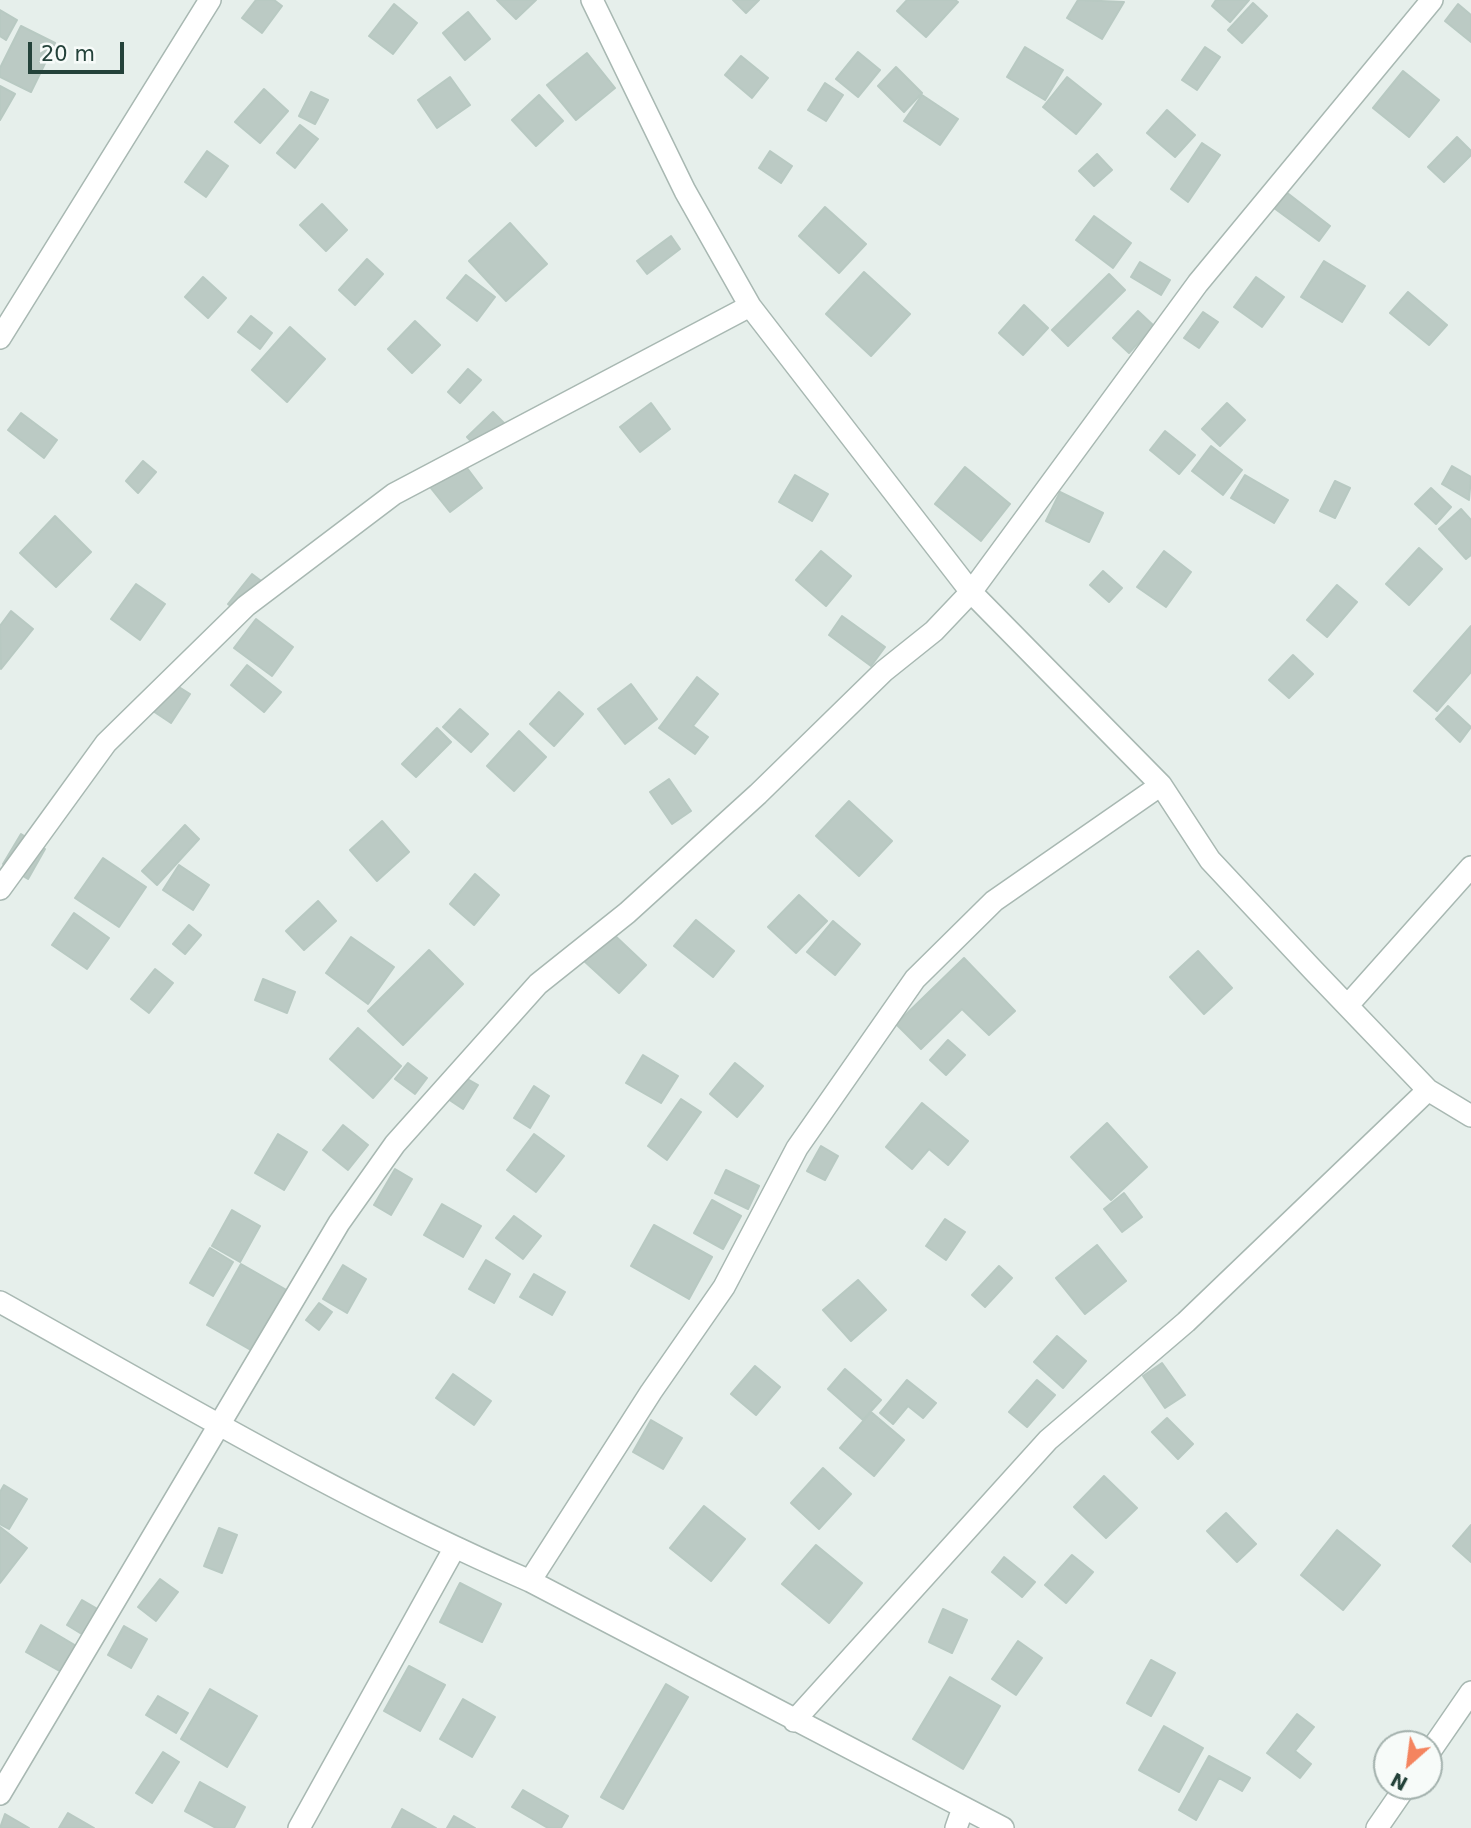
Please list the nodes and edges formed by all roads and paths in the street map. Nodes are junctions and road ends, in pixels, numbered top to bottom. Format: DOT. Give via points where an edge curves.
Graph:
graph roads {
  1 [pos="210,0"];
  2 [pos="592,0"];
  3 [pos="1432,0"];
  4 [pos="750,306"];
  5 [pos="0,338"];
  6 [pos="971,592"];
  7 [pos="1161,785"];
  8 [pos="1471,867"];
  9 [pos="0,889"];
  10 [pos="1348,1005"];
  11 [pos="1428,1090"];
  12 [pos="1471,1116"];
  13 [pos="0,1302"];
  14 [pos="219,1424"];
  15 [pos="454,1549"];
  16 [pos="530,1581"];
  17 [pos="1471,1692"];
  18 [pos="794,1721"];
  19 [pos="1443,1733"];
  20 [pos="0,1794"];
  21 [pos="1396,1800"];
  22 [pos="963,1808"];
  23 [pos="299,1828"];
  24 [pos="956,1828"];
  25 [pos="1003,1828"];
  26 [pos="1377,1828"];
  1 -- 5 [label="street"];
  2 -- 4 [label="street" via="685,191"];
  3 -- 6 [label="street" via="1198,283"];
  4 -- 6 [label="street"];
  4 -- 9 [label="street" via="394,494 246,606 106,743"];
  6 -- 7 [label="street"];
  6 -- 14 [label="street" via="637,904 538,984 395,1144 339,1223"];
  7 -- 10 [label="street" via="1210,860"];
  7 -- 16 [label="street" via="994,901 915,979 797,1148 724,1287"];
  8 -- 10 [label="street"];
  10 -- 11 [label="street"];
  11 -- 12 [label="street"];
  11 -- 18 [label="street" via="1186,1322 1048,1440"];
  13 -- 14 [label="street"];
  14 -- 15 [label="street"];
  14 -- 20 [label="street"];
  15 -- 16 [label="street"];
  15 -- 23 [label="street"];
  16 -- 18 [label="street"];
  17 -- 19 [label="street"];
  18 -- 22 [label="street"];
  21 -- 26 [label="street"];
  22 -- 24 [label="street"];
  22 -- 25 [label="street"];
}
